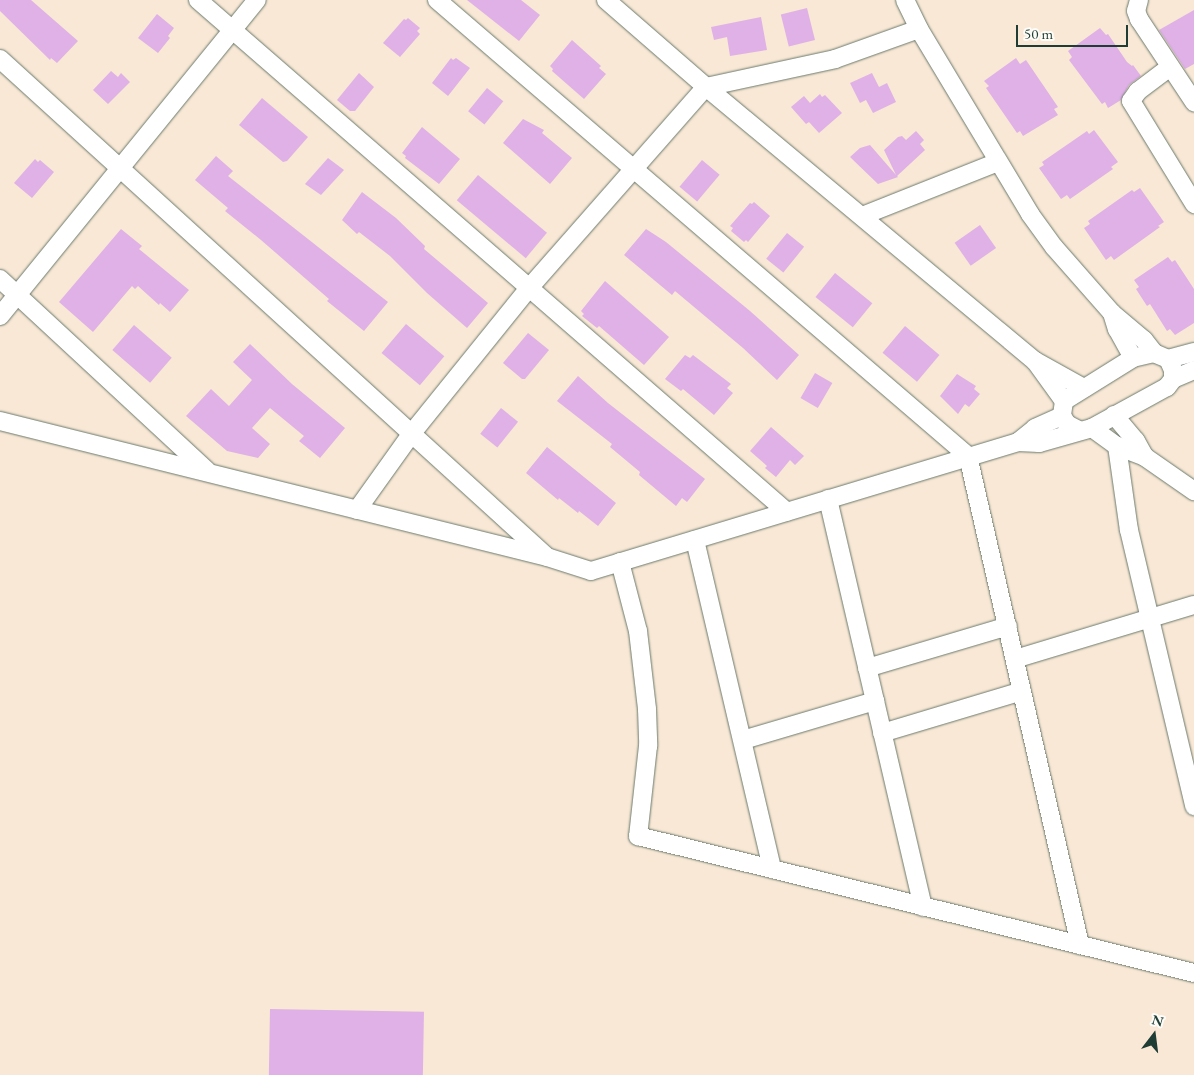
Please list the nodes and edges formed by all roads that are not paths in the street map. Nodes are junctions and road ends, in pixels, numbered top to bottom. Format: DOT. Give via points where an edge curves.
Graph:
graph roads {
  1 [pos="198,0"];
  2 [pos="257,0"];
  3 [pos="437,0"];
  4 [pos="606,0"];
  5 [pos="905,0"];
  6 [pos="1139,0"];
  7 [pos="919,29"];
  8 [pos="232,30"];
  9 [pos="0,59"];
  10 [pos="1170,66"];
  11 [pos="706,87"];
  12 [pos="1194,102"];
  13 [pos="998,162"];
  14 [pos="120,168"];
  15 [pos="633,168"];
  16 [pos="1194,204"];
  17 [pos="862,216"];
  18 [pos="0,279"];
  19 [pos="530,287"];
  20 [pos="18,294"];
  21 [pos="1112,313"];
  22 [pos="0,316"];
  23 [pos="1194,352"];
  24 [pos="1161,356"];
  25 [pos="1133,358"];
  26 [pos="1035,361"];
  27 [pos="1194,370"];
  28 [pos="1173,379"];
  29 [pos="1084,388"];
  30 [pos="1063,409"];
  31 [pos="1114,415"];
  32 [pos="0,421"];
  33 [pos="1085,429"];
  34 [pos="412,433"];
  35 [pos="1018,442"];
  36 [pos="1117,446"];
  37 [pos="968,456"];
  38 [pos="1145,457"];
  39 [pos="209,473"];
  40 [pos="1194,491"];
  41 [pos="828,499"];
  42 [pos="357,510"];
  43 [pos="787,512"];
  44 [pos="695,540"];
  45 [pos="547,557"];
  46 [pos="620,562"];
  47 [pos="1194,605"];
  48 [pos="1150,618"];
  49 [pos="1008,626"];
  50 [pos="1015,659"];
  51 [pos="867,668"];
  52 [pos="1022,691"];
  53 [pos="875,701"];
  54 [pos="882,732"];
  55 [pos="743,740"];
  56 [pos="1194,806"];
  57 [pos="772,869"];
  58 [pos="923,907"];
  59 [pos="1080,945"];
  60 [pos="1194,973"];
  1 -- 8 [label="street"];
  2 -- 8 [label="street"];
  3 -- 15 [label="street"];
  4 -- 11 [label="street"];
  5 -- 7 [label="street"];
  6 -- 10 [label="street" via="1136,11 1139,19"];
  7 -- 11 [label="street" via="835,59"];
  7 -- 13 [label="street"];
  8 -- 14 [label="street"];
  8 -- 19 [label="street"];
  9 -- 14 [label="street"];
  10 -- 12 [label="street"];
  10 -- 16 [label="street" via="1138,91 1131,101"];
  11 -- 15 [label="street"];
  11 -- 17 [label="street"];
  13 -- 17 [label="street"];
  13 -- 21 [label="street" via="1054,247"];
  14 -- 20 [label="street"];
  14 -- 34 [label="street"];
  15 -- 19 [label="street"];
  15 -- 37 [label="street"];
  17 -- 26 [label="street"];
  18 -- 20 [label="street"];
  19 -- 34 [label="street"];
  19 -- 43 [label="street"];
  20 -- 22 [label="street"];
  20 -- 39 [label="street"];
  21 -- 24 [label="street"];
  21 -- 25 [label="street"];
  23 -- 24 [label="street"];
  24 -- 25 [label="street"];
  24 -- 28 [label="street" via="1173,370"];
  25 -- 29 [label="street"];
  26 -- 29 [label="street"];
  26 -- 30 [label="street"];
  27 -- 28 [label="street"];
  28 -- 31 [label="street" via="1159,392"];
  29 -- 30 [label="street"];
  30 -- 33 [label="street" via="1067,424"];
  30 -- 35 [label="street"];
  31 -- 33 [label="street"];
  31 -- 38 [label="street"];
  32 -- 39 [label="street"];
  33 -- 35 [label="street" via="1039,443"];
  33 -- 36 [label="street"];
  34 -- 42 [label="street"];
  34 -- 45 [label="street"];
  35 -- 37 [label="street"];
  36 -- 38 [label="street"];
  36 -- 48 [label="street" via="1129,530"];
  37 -- 41 [label="street"];
  37 -- 49 [label="street"];
  38 -- 40 [label="street"];
  39 -- 42 [label="street"];
  41 -- 43 [label="street"];
  41 -- 51 [label="street"];
  42 -- 45 [label="street"];
  43 -- 44 [label="street"];
  44 -- 46 [label="street"];
  44 -- 55 [label="street"];
  45 -- 46 [label="street" via="591,571"];
  46 -- 57 [label="street" via="638,631 647,709 648,746 638,836"];
  47 -- 48 [label="street"];
  48 -- 50 [label="street"];
  48 -- 56 [label="street"];
  49 -- 50 [label="street"];
  49 -- 51 [label="street"];
  50 -- 52 [label="street"];
  51 -- 53 [label="street"];
  52 -- 54 [label="street"];
  52 -- 59 [label="street"];
  53 -- 54 [label="street"];
  53 -- 55 [label="street"];
  54 -- 58 [label="street"];
  55 -- 57 [label="street"];
  57 -- 58 [label="street"];
  58 -- 59 [label="street"];
  59 -- 60 [label="street"];
}
